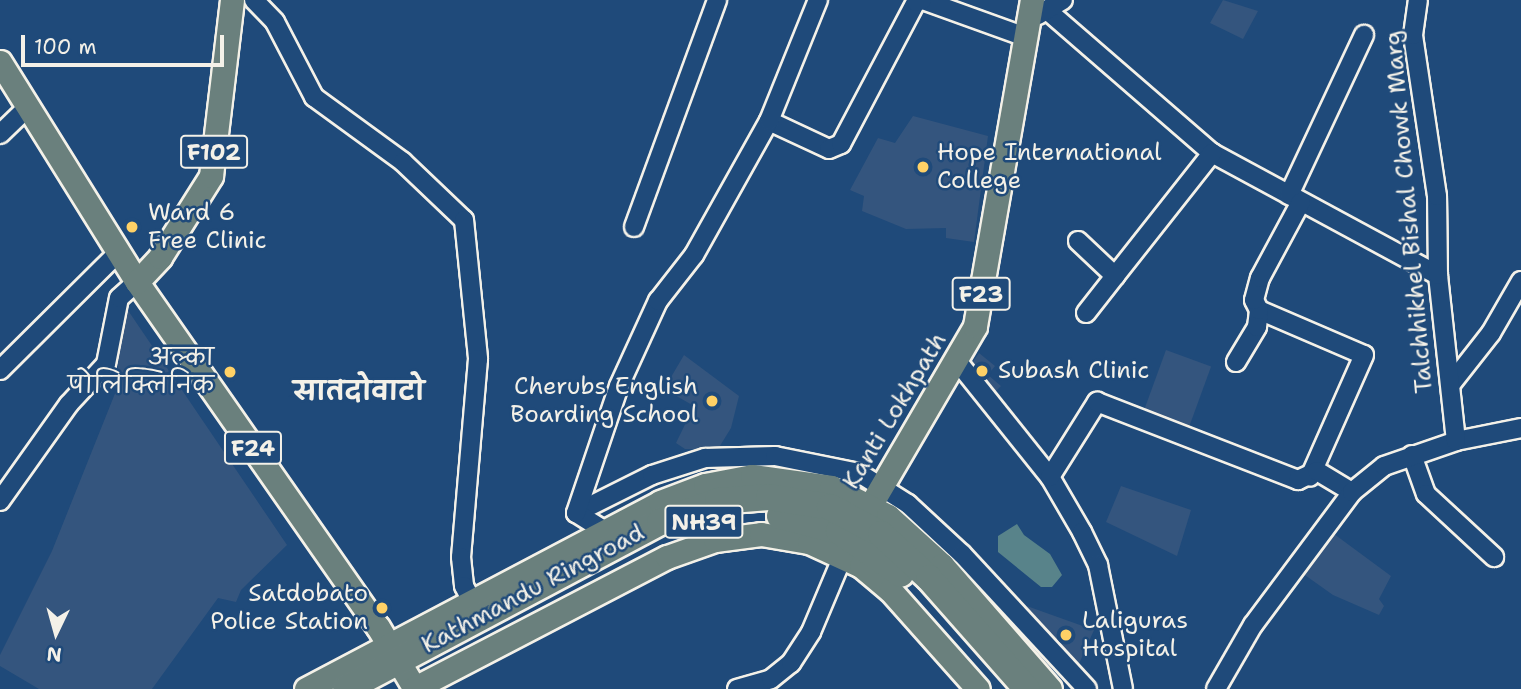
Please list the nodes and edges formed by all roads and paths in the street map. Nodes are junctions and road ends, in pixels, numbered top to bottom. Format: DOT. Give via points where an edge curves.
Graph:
graph roads {
  1 [pos="232,0"];
  2 [pos="254,0"];
  3 [pos="717,0"];
  4 [pos="818,0"];
  5 [pos="923,0"];
  6 [pos="1418,0"];
  7 [pos="1039,13"];
  8 [pos="1364,36"];
  9 [pos="0,62"];
  10 [pos="29,106"];
  11 [pos="769,121"];
  12 [pos="0,134"];
  13 [pos="1212,153"];
  14 [pos="1295,199"];
  15 [pos="634,227"];
  16 [pos="1078,241"];
  17 [pos="119,252"];
  18 [pos="1438,275"];
  19 [pos="1115,276"];
  20 [pos="1521,281"];
  21 [pos="137,282"];
  22 [pos="1259,310"];
  23 [pos="1086,313"];
  24 [pos="957,361"];
  25 [pos="1237,362"];
  26 [pos="0,370"];
  27 [pos="1451,384"];
  28 [pos="1521,428"];
  29 [pos="1456,441"];
  30 [pos="1412,455"];
  31 [pos="1050,477"];
  32 [pos="1310,477"];
  33 [pos="1353,492"];
  34 [pos="0,501"];
  35 [pos="576,513"];
  36 [pos="862,521"];
  37 [pos="605,531"];
  38 [pos="1494,557"];
  39 [pos="472,601"];
  40 [pos="406,674"];
  41 [pos="970,686"];
  42 [pos="306,689"];
  43 [pos="346,689"];
  44 [pos="374,689"];
  45 [pos="737,689"];
  46 [pos="1006,689"];
  47 [pos="1027,689"];
  48 [pos="1050,689"];
  49 [pos="1087,689"];
  50 [pos="1123,689"];
  51 [pos="1216,689"];
  1 -- 21 [label="main road, F102" via="211,176 160,257"];
  2 -- 39 [label="street" via="275,22 314,97 403,162 464,220 478,359 461,557 464,586"];
  3 -- 15 [label="street"];
  4 -- 11 [label="street"];
  5 -- 7 [label="street"];
  5 -- 11 [label="street" via="916,2 841,144 829,149"];
  6 -- 18 [label="street, Talchhikhel Bishal Chowk Marg" via="1413,35 1437,196"];
  7 -- 13 [label="street"];
  7 -- 24 [label="main road, Kanti Lokhpath / F23" via="975,326"];
  8 -- 14 [label="street"];
  9 -- 10 [label="main road, F24"];
  10 -- 12 [label="street"];
  10 -- 17 [label="main road, F24"];
  11 -- 35 [label="street" via="694,255 658,300 619,386"];
  13 -- 14 [label="street"];
  13 -- 19 [label="street"];
  14 -- 18 [label="street"];
  14 -- 22 [label="street" via="1260,278 1254,300"];
  16 -- 19 [label="street"];
  17 -- 21 [label="main road, F24"];
  17 -- 26 [label="street"];
  18 -- 27 [label="street, Talchhikhel Bishal Chowk Marg"];
  19 -- 23 [label="street"];
  20 -- 27 [label="street" via="1491,333"];
  21 -- 34 [label="street" via="119,299 106,363 69,404"];
  21 -- 40 [label="main road, F24"];
  22 -- 25 [label="street" via="1257,327"];
  22 -- 32 [label="street" via="1364,355"];
  24 -- 31 [label="street"];
  24 -- 36 [label="main road, Kanti Lokhpath / F23"];
  27 -- 29 [label="street, Talchhikhel Bishal Chowk Marg"];
  28 -- 29 [label="street"];
  29 -- 30 [label="street"];
  30 -- 33 [label="street" via="1384,466"];
  30 -- 38 [label="street" via="1426,494"];
  31 -- 32 [label="street" via="1097,402 1298,480"];
  31 -- 50 [label="street" via="1098,565"];
  32 -- 33 [label="street" via="1317,471"];
  33 -- 51 [label="street" via="1253,625"];
  35 -- 36 [label="street" via="652,475 705,458 741,455 837,467"];
  35 -- 37 [label="street"];
  36 -- 37 [label="main road" via="822,485 752,476 690,490"];
  36 -- 40 [label="highway, Kathmandu Ringroad / NH39" via="739,516 699,524 641,548"];
  36 -- 41 [label="main road" via="890,590"];
  36 -- 45 [label="street" via="811,632 790,663 771,678"];
  36 -- 46 [label="highway, Kathmandu Ringroad / NH39"];
  36 -- 47 [label="highway, Kathmandu Ringroad / NH39" via="905,553"];
  36 -- 48 [label="main road" via="901,526 942,565"];
  36 -- 49 [label="street" via="908,504 962,554"];
  37 -- 39 [label="main road"];
  39 -- 40 [label="main road"];
  40 -- 42 [label="main road"];
  40 -- 43 [label="highway, Kathmandu Ringroad / NH39"];
  40 -- 44 [label="highway, Kathmandu Ringroad / NH39"];
}
